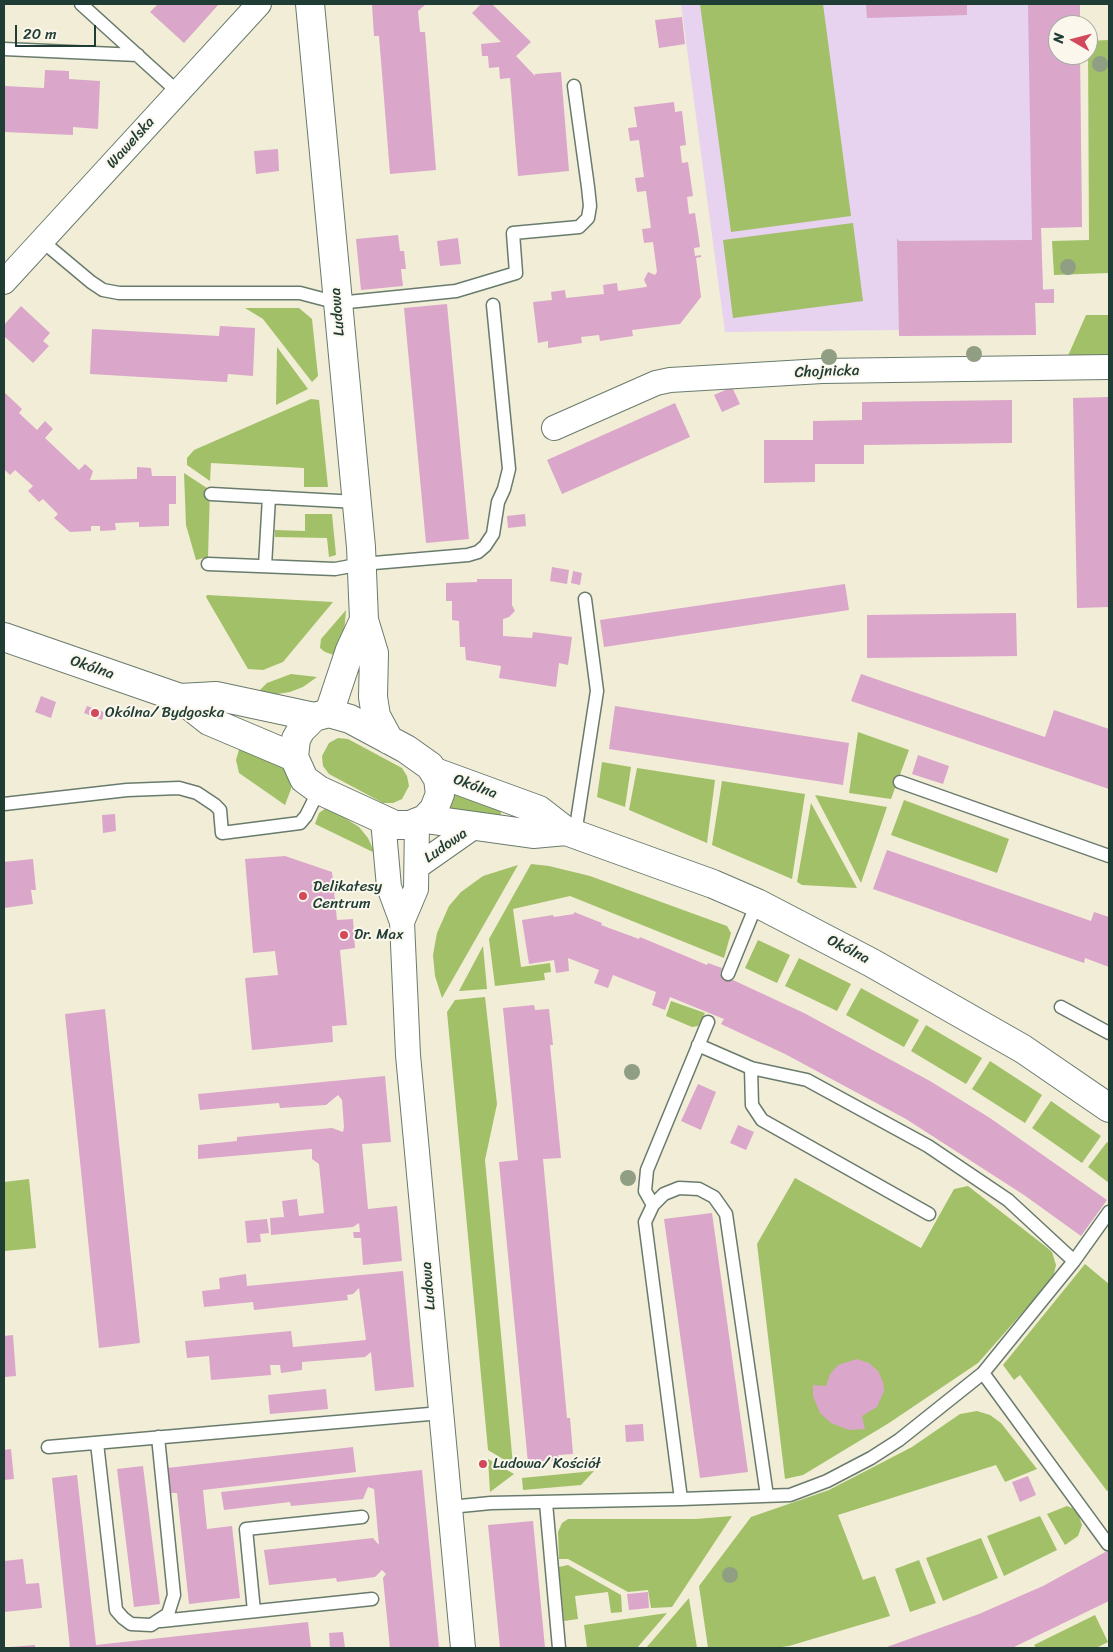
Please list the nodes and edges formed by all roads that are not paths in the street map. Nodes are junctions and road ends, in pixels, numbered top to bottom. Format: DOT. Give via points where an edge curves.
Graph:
graph roads {
  1 [pos="80,4"];
  2 [pos="259,4"];
  3 [pos="310,4"];
  4 [pos="4,49"];
  5 [pos="138,55"];
  6 [pos="574,86"];
  7 [pos="178,92"];
  8 [pos="42,241"];
  9 [pos="4,282"];
  10 [pos="338,303"];
  11 [pos="493,305"];
  12 [pos="1109,367"];
  13 [pos="554,428"];
  14 [pos="211,494"];
  15 [pos="269,497"];
  16 [pos="356,502"];
  17 [pos="208,564"];
  18 [pos="362,564"];
  19 [pos="265,566"];
  20 [pos="585,599"];
  21 [pos="364,620"];
  22 [pos="4,637"];
  23 [pos="340,681"];
  24 [pos="180,698"];
  25 [pos="282,710"];
  26 [pos="321,715"];
  27 [pos="389,740"];
  28 [pos="294,757"];
  29 [pos="435,772"];
  30 [pos="900,782"];
  31 [pos="319,790"];
  32 [pos="4,804"];
  33 [pos="383,820"];
  34 [pos="421,821"];
  35 [pos="474,826"];
  36 [pos="570,832"];
  37 [pos="1109,856"];
  38 [pos="418,866"];
  39 [pos="757,903"];
  40 [pos="402,922"];
  41 [pos="728,974"];
  42 [pos="1061,1007"];
  43 [pos="708,1022"];
  44 [pos="1109,1033"];
  45 [pos="698,1045"];
  46 [pos="751,1068"];
  47 [pos="1109,1108"];
  48 [pos="653,1205"];
  49 [pos="1109,1212"];
  50 [pos="929,1214"];
  51 [pos="1105,1228"];
  52 [pos="1074,1261"];
  53 [pos="983,1373"];
  54 [pos="441,1413"];
  55 [pos="158,1438"];
  56 [pos="97,1443"];
  57 [pos="48,1447"];
  58 [pos="767,1496"];
  59 [pos="681,1499"];
  60 [pos="546,1503"];
  61 [pos="450,1508"];
  62 [pos="362,1517"];
  63 [pos="1107,1537"];
  64 [pos="372,1600"];
  65 [pos="254,1611"];
  66 [pos="161,1621"];
  67 [pos="463,1648"];
  68 [pos="559,1648"];
  1 -- 5 [label="lane"];
  2 -- 7 [label="street, Wawelska"];
  3 -- 10 [label="street, Ludowa"];
  4 -- 5 [label="lane"];
  5 -- 7 [label="lane"];
  6 -- 10 [label="lane" via="590,206 588,218 579,227 513,233 516,273 456,291"];
  7 -- 8 [label="street, Wawelska"];
  8 -- 9 [label="street, Wawelska"];
  8 -- 10 [label="lane" via="91,282 111,292 300,293"];
  10 -- 16 [label="street, Ludowa"];
  11 -- 18 [label="lane" via="509,469 498,502 493,534 478,552 468,555"];
  12 -- 13 [label="street, Chojnicka" via="822,371 670,380 656,383"];
  14 -- 15 [label="lane"];
  15 -- 16 [label="lane"];
  15 -- 19 [label="lane"];
  16 -- 18 [label="street, Ludowa"];
  17 -- 19 [label="lane"];
  18 -- 19 [label="lane" via="335,569"];
  18 -- 21 [label="street, Ludowa"];
  20 -- 36 [label="lane" via="597,691"];
  21 -- 23 [label="street, Ludowa"];
  21 -- 27 [label="street, Ludowa" via="374,653 376,716"];
  22 -- 24 [label="street, Okólna"];
  23 -- 25 [label="street"];
  23 -- 26 [label="street, Ludowa"];
  24 -- 25 [label="street, Okólna" via="216,696"];
  24 -- 28 [label="street, Okólna" via="209,721"];
  25 -- 26 [label="street, Okólna"];
  26 -- 27 [label="street, Okólna" via="350,719"];
  26 -- 28 [label="street" via="306,723 296,739"];
  27 -- 29 [label="street, Okólna"];
  28 -- 31 [label="street, Okólna" via="304,779"];
  29 -- 34 [label="street" via="440,794 434,809"];
  29 -- 36 [label="street, Okólna" via="539,810"];
  30 -- 37 [label="lane"];
  31 -- 32 [label="lane" via="300,823 222,833 220,810 197,793 180,788 127,790"];
  31 -- 33 [label="street, Okólna"];
  33 -- 34 [label="street, Okólna" via="403,826"];
  33 -- 40 [label="street, Ludowa" via="389,888"];
  34 -- 35 [label="street, Okólna"];
  34 -- 38 [label="street, Ludowa"];
  35 -- 36 [label="street, Okólna" via="533,834"];
  35 -- 38 [label="street, Ludowa"];
  36 -- 39 [label="street, Okólna"];
  38 -- 40 [label="street, Ludowa" via="416,889"];
  39 -- 41 [label="lane"];
  39 -- 47 [label="street, Okólna" via="872,963 1014,1044"];
  40 -- 54 [label="street, Ludowa" via="408,1055"];
  42 -- 44 [label="lane"];
  43 -- 45 [label="lane"];
  45 -- 46 [label="lane"];
  45 -- 48 [label="lane" via="647,1170 645,1191"];
  46 -- 50 [label="lane" via="752,1105 762,1120"];
  46 -- 52 [label="lane" via="807,1080 928,1146 1008,1200"];
  48 -- 58 [label="lane" via="664,1194 679,1188 699,1189 714,1197 726,1214"];
  48 -- 59 [label="lane" via="645,1222"];
  49 -- 51 [label="lane"];
  51 -- 52 [label="lane"];
  52 -- 53 [label="lane"];
  53 -- 58 [label="lane" via="899,1440 871,1458 804,1490 790,1495"];
  53 -- 63 [label="lane"];
  54 -- 55 [label="lane"];
  54 -- 61 [label="street, Ludowa"];
  55 -- 56 [label="lane"];
  55 -- 66 [label="lane" via="174,1595 168,1614"];
  56 -- 57 [label="lane"];
  56 -- 66 [label="lane" via="116,1610 122,1618 136,1625"];
  58 -- 59 [label="lane"];
  59 -- 60 [label="lane"];
  60 -- 61 [label="lane" via="492,1503"];
  60 -- 68 [label="lane"];
  61 -- 67 [label="street, Ludowa"];
  62 -- 65 [label="lane" via="246,1529"];
  64 -- 65 [label="lane"];
  65 -- 66 [label="lane"];
}
